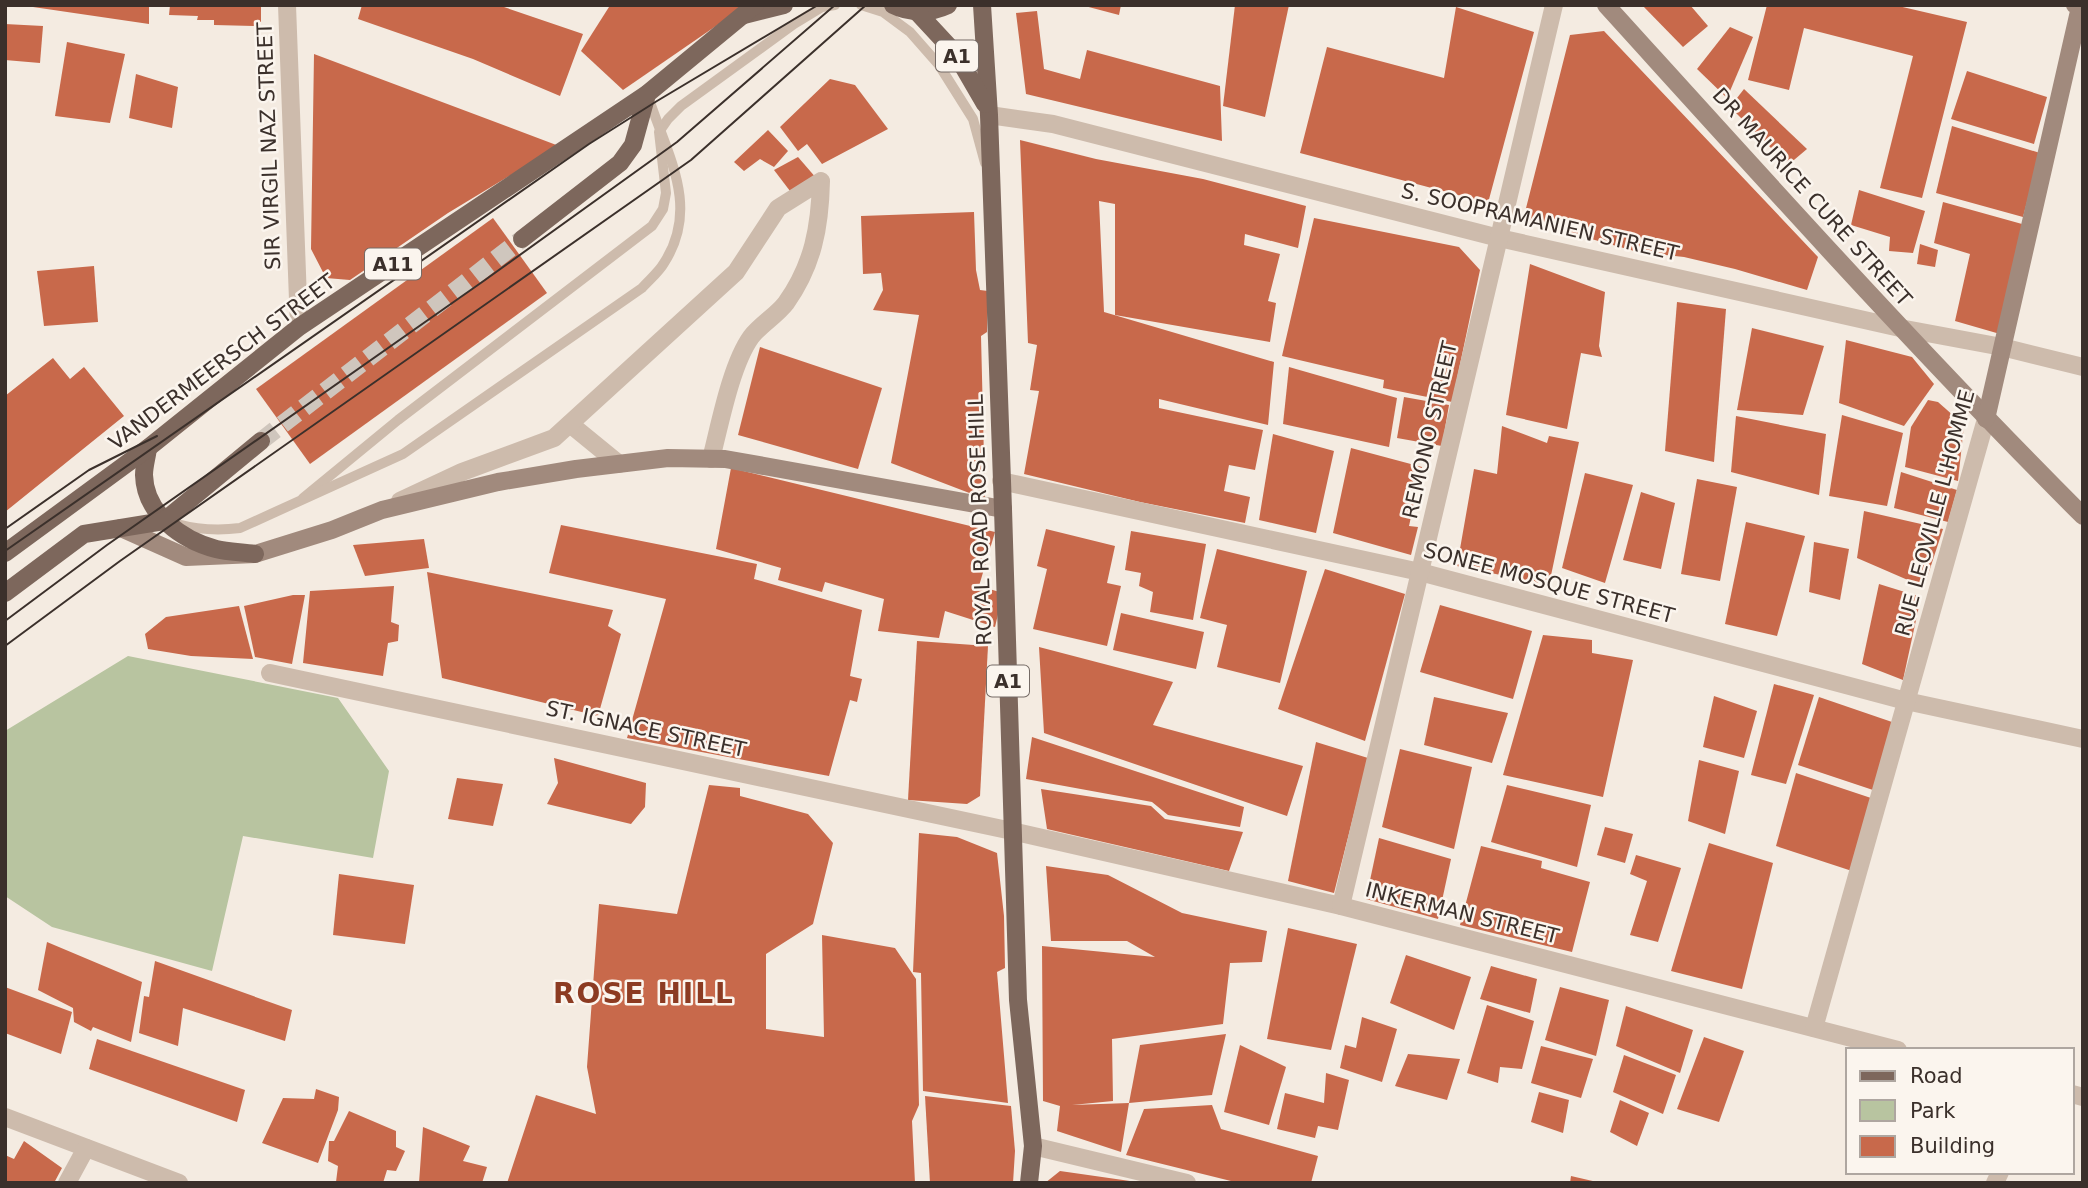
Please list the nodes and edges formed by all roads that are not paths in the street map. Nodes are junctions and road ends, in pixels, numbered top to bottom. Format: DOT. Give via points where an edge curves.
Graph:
graph roads {
  1 [pos="287,5"];
  2 [pos="783,5"];
  3 [pos="835,5"];
  4 [pos="861,5"];
  5 [pos="893,5"];
  6 [pos="948,5"];
  7 [pos="982,5"];
  8 [pos="1554,5"];
  9 [pos="1606,5"];
  10 [pos="2080,6"];
  11 [pos="748,11"];
  12 [pos="917,12"];
  13 [pos="647,94"];
  14 [pos="988,111"];
  15 [pos="659,132"];
  16 [pos="990,179"];
  17 [pos="1499,238"];
  18 [pos="522,239"];
  19 [pos="299,327"];
  20 [pos="1900,328"];
  21 [pos="2002,347"];
  22 [pos="2083,368"];
  23 [pos="1986,419"];
  24 [pos="570,424"];
  25 [pos="261,441"];
  26 [pos="148,448"];
  27 [pos="711,459"];
  28 [pos="619,464"];
  29 [pos="1001,481"];
  30 [pos="303,498"];
  31 [pos="1003,509"];
  32 [pos="382,510"];
  33 [pos="2083,516"];
  34 [pos="164,521"];
  35 [pos="121,528"];
  36 [pos="5,553"];
  37 [pos="255,554"];
  38 [pos="1420,572"];
  39 [pos="5,593"];
  40 [pos="270,673"];
  41 [pos="1906,701"];
  42 [pos="2083,739"];
  43 [pos="1012,831"];
  44 [pos="1341,906"];
  45 [pos="1814,1028"];
  46 [pos="1890,1048"];
  47 [pos="5,1117"];
  48 [pos="1033,1146"];
  49 [pos="86,1148"];
  50 [pos="67,1183"];
  51 [pos="179,1183"];
  52 [pos="1029,1183"];
  53 [pos="1187,1183"];
  1 -- 19 [label="street, SIR VIRGIL NAZ STREET"];
  2 -- 11 [label="main road, A11"];
  3 -- 15 [label="lane" via="822,7 771,41 681,106"];
  4 -- 16 [label="lane" via="883,12 910,32 939,65 974,119"];
  5 -- 12 [label="main road, A1"];
  6 -- 12 [label="main road, A1"];
  7 -- 14 [label="main road, ROYAL ROAD ROSE HILL / A1"];
  8 -- 17 [label="street, REMONO STREET"];
  9 -- 20 [label="main road, DR MAURICE CURE STREET"];
  10 -- 21 [label="main road, RUE LEOVILLE L'HOMME"];
  11 -- 13 [label="main road, VANDERMEERSCH STREET / A11"];
  12 -- 14 [label="main road, ROYAL ROAD ROSE HILL / A1" via="956,54"];
  13 -- 15 [label="lane"];
  13 -- 18 [label="main road" via="633,145 620,163"];
  13 -- 19 [label="main road, VANDERMEERSCH STREET / A11"];
  14 -- 16 [label="main road, ROYAL ROAD ROSE HILL / A1"];
  14 -- 17 [label="street, S. SOOPRAMANIEN STREET"];
  15 -- 30 [label="lane" via="666,192 663,209 652,226"];
  15 -- 30 [label="lane" via="679,181 682,205 677,235 664,264 642,288 403,454"];
  16 -- 29 [label="main road, ROYAL ROAD ROSE HILL / A1"];
  17 -- 20 [label="street, S. SOOPRAMANIEN STREET"];
  17 -- 38 [label="street, REMONO STREET"];
  19 -- 26 [label="main road, VANDERMEERSCH STREET / A11"];
  20 -- 21 [label="street, S. SOOPRAMANIEN STREET"];
  20 -- 23 [label="main road, DR MAURICE CURE STREET"];
  21 -- 22 [label="street, S. SOOPRAMANIEN STREET"];
  21 -- 23 [label="main road, RUE LEOVILLE L'HOMME"];
  23 -- 33 [label="main road, DR MAURICE CURE STREET"];
  23 -- 41 [label="street, RUE LEOVILLE L'HOMME"];
  24 -- 27 [label="street" via="736,272 778,208 821,181 811,260 785,304 751,337 732,379"];
  24 -- 28 [label="street"];
  24 -- 32 [label="street" via="554,438 462,472"];
  25 -- 34 [label="main road"];
  26 -- 34 [label="main road" via="144,476 150,500"];
  26 -- 36 [label="main road, VANDERMEERSCH STREET / A11"];
  27 -- 28 [label="main road"];
  27 -- 31 [label="main road"];
  28 -- 32 [label="main road" via="498,482"];
  29 -- 31 [label="main road, ROYAL ROAD ROSE HILL / A1"];
  29 -- 38 [label="street, SONEE MOSQUE STREET"];
  30 -- 34 [label="lane" via="240,528 197,530"];
  31 -- 43 [label="main road, ROYAL ROAD ROSE HILL / A1"];
  32 -- 37 [label="main road"];
  34 -- 35 [label="main road"];
  34 -- 37 [label="main road" via="186,538 216,549"];
  35 -- 37 [label="main road" via="186,557"];
  35 -- 39 [label="main road" via="84,534"];
  38 -- 41 [label="street, SONEE MOSQUE STREET"];
  38 -- 44 [label="street, REMONO STREET"];
  40 -- 43 [label="street, ST. IGNACE STREET"];
  41 -- 42 [label="street, SONEE MOSQUE STREET"];
  41 -- 45 [label="street, RUE LEOVILLE L'HOMME"];
  43 -- 44 [label="street, INKERMAN STREET"];
  43 -- 48 [label="main road, ROYAL ROAD ROSE HILL / A1" via="1018,1000"];
  44 -- 45 [label="street, INKERMAN STREET"];
  45 -- 46 [label="street, INKERMAN STREET"];
  47 -- 49 [label="street"];
  48 -- 52 [label="main road, ROYAL ROAD ROSE HILL / A1"];
  48 -- 53 [label="street"];
  49 -- 50 [label="street"];
  49 -- 51 [label="street"];
}
